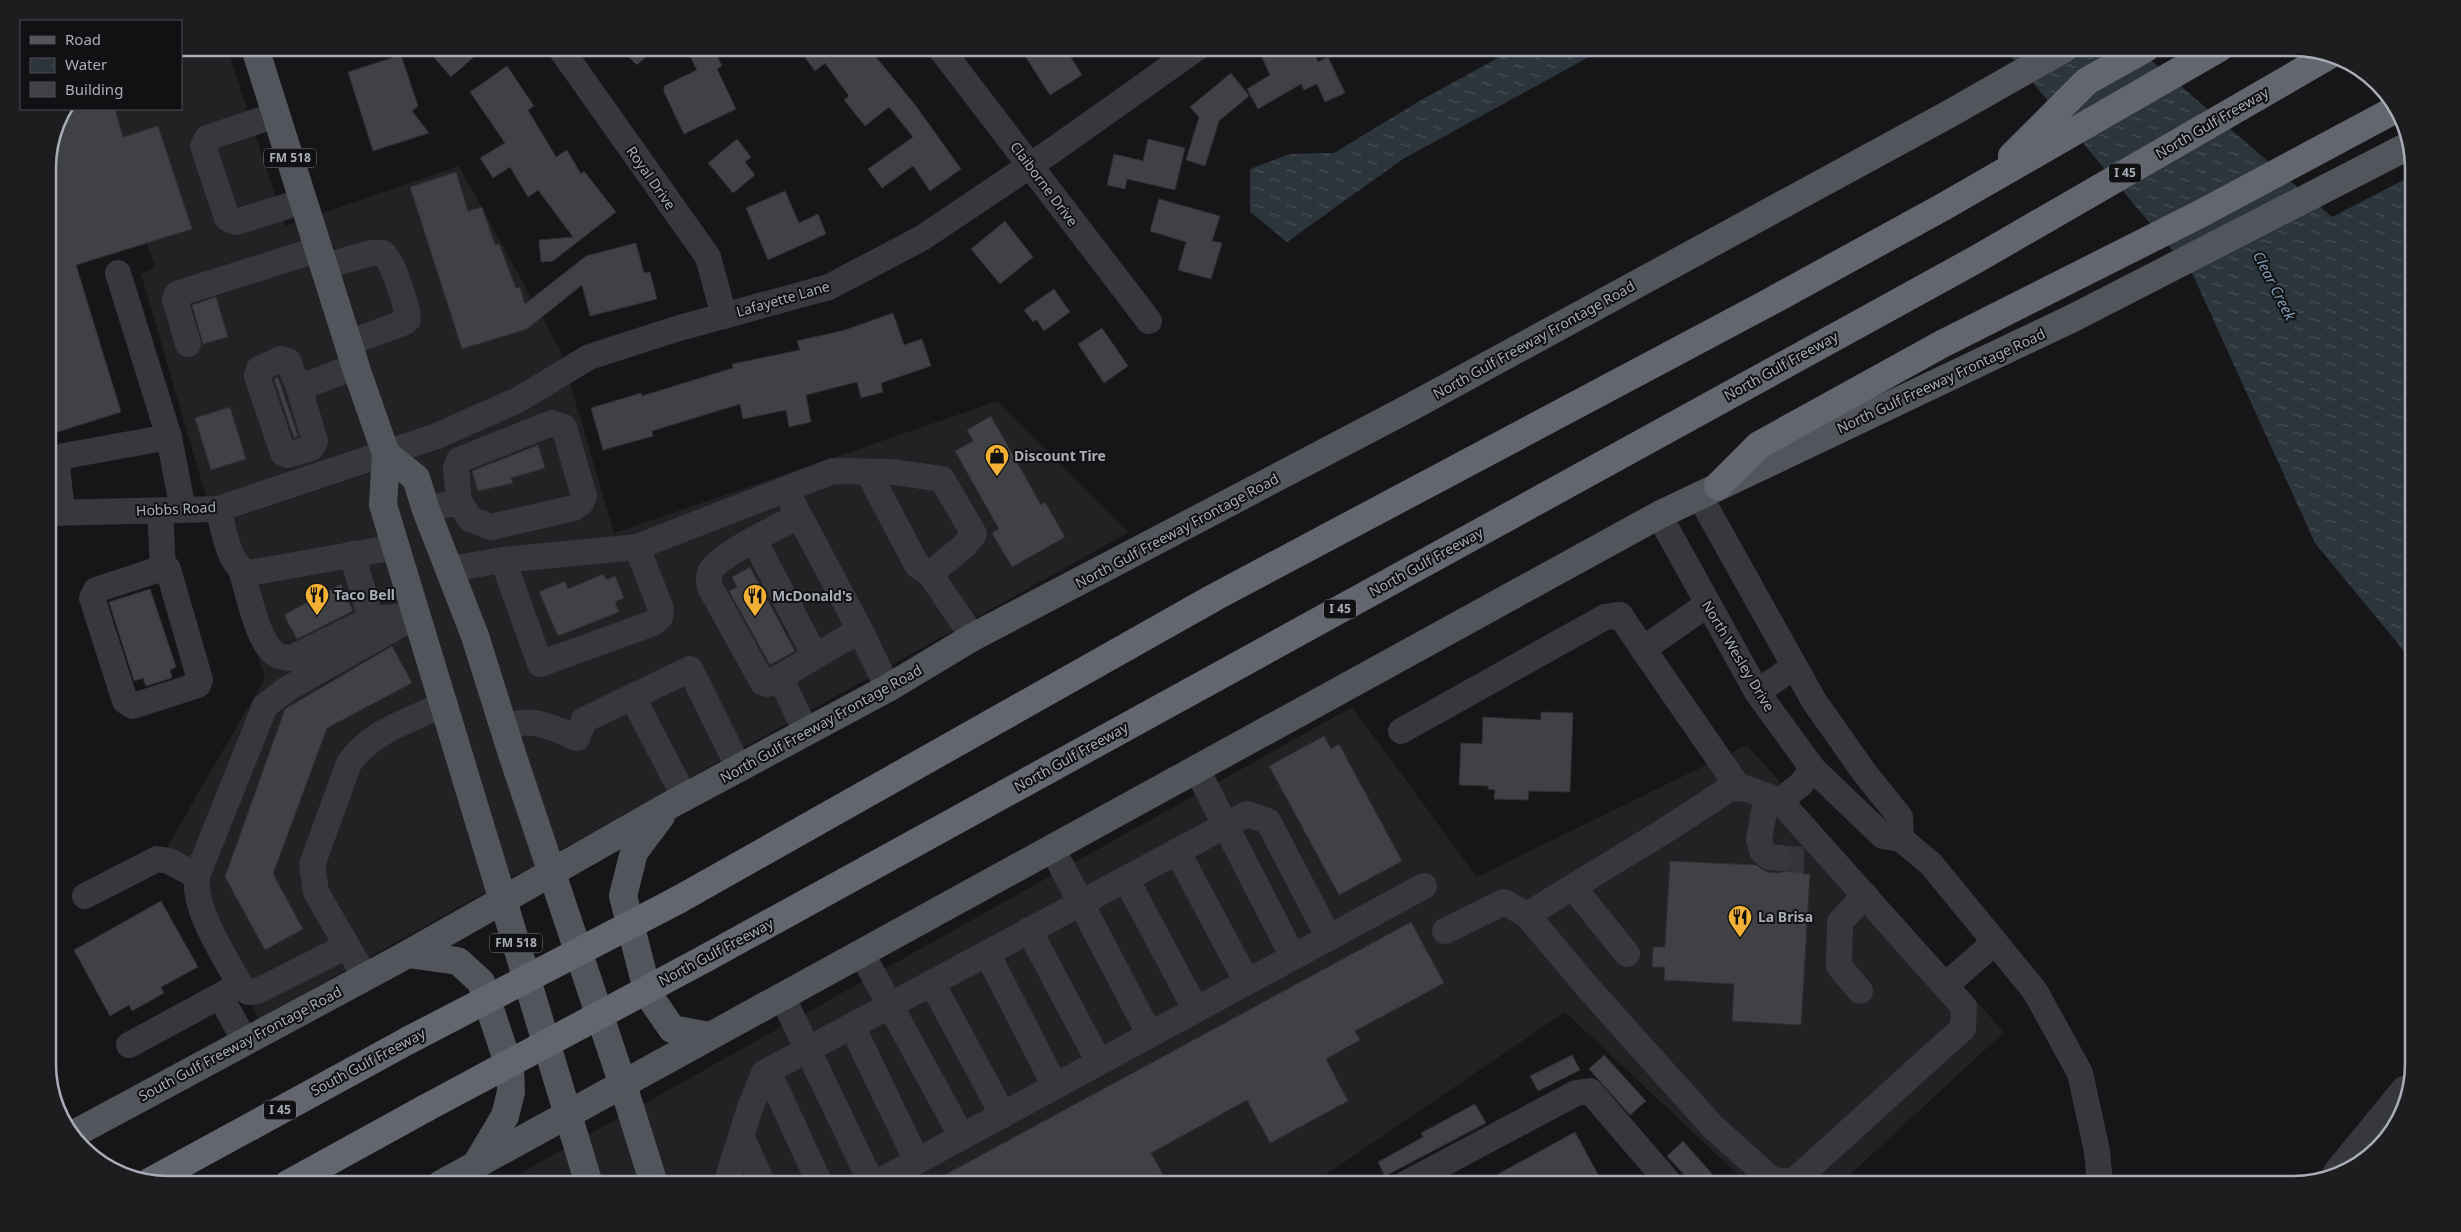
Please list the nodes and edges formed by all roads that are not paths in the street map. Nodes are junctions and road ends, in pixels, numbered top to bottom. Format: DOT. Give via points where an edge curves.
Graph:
graph roads {
  1 [pos="258,56"];
  2 [pos="566,56"];
  3 [pos="946,56"];
  4 [pos="1186,56"];
  5 [pos="2051,56"];
  6 [pos="2132,56"];
  7 [pos="2206,56"];
  8 [pos="2321,60"];
  9 [pos="2389,112"];
  10 [pos="276,115"];
  11 [pos="2403,148"];
  12 [pos="1030,165"];
  13 [pos="1986,182"];
  14 [pos="304,201"];
  15 [pos="322,258"];
  16 [pos="118,273"];
  17 [pos="724,316"];
  18 [pos="1149,321"];
  19 [pos="188,344"];
  20 [pos="352,355"];
  21 [pos="546,383"];
  22 [pos="299,388"];
  23 [pos="476,419"];
  24 [pos="564,427"];
  25 [pos="169,437"];
  26 [pos="491,446"];
  27 [pos="301,451"];
  28 [pos="386,454"];
  29 [pos="868,472"];
  30 [pos="310,479"];
  31 [pos="56,490"];
  32 [pos="785,490"];
  33 [pos="1708,491"];
  34 [pos="459,501"];
  35 [pos="218,509"];
  36 [pos="171,510"];
  37 [pos="426,510"];
  38 [pos="56,513"];
  39 [pos="799,516"];
  40 [pos="1659,516"];
  41 [pos="754,540"];
  42 [pos="396,547"];
  43 [pos="637,547"];
  44 [pos="352,554"];
  45 [pos="503,560"];
  46 [pos="163,568"];
  47 [pos="450,568"];
  48 [pos="241,570"];
  49 [pos="930,574"];
  50 [pos="1708,604"];
  51 [pos="417,615"];
  52 [pos="371,619"];
  53 [pos="860,630"];
  54 [pos="973,638"];
  55 [pos="1643,650"];
  56 [pos="815,656"];
  57 [pos="1794,667"];
  58 [pos="780,677"];
  59 [pos="888,688"];
  60 [pos="1757,692"];
  61 [pos="633,698"];
  62 [pos="445,704"];
  63 [pos="504,729"];
  64 [pos="1401,731"];
  65 [pos="806,732"];
  66 [pos="740,768"];
  67 [pos="1196,768"];
  68 [pos="1813,769"];
  69 [pos="1739,788"];
  70 [pos="1774,799"];
  71 [pos="678,801"];
  72 [pos="1226,825"];
  73 [pos="1901,839"];
  74 [pos="1052,848"];
  75 [pos="1177,851"];
  76 [pos="1834,862"];
  77 [pos="550,866"];
  78 [pos="197,876"];
  79 [pos="1126,878"];
  80 [pos="1424,886"];
  81 [pos="1573,887"];
  82 [pos="1865,895"];
  83 [pos="85,896"];
  84 [pos="503,899"];
  85 [pos="1082,902"];
  86 [pos="1527,915"];
  87 [pos="1030,930"];
  88 [pos="1445,931"];
  89 [pos="1330,938"];
  90 [pos="1995,942"];
  91 [pos="347,946"];
  92 [pos="987,953"];
  93 [pos="408,954"];
  94 [pos="862,954"];
  95 [pos="1627,954"];
  96 [pos="1293,957"];
  97 [pos="292,974"];
  98 [pos="365,977"];
  99 [pos="932,982"];
  100 [pos="1247,982"];
  101 [pos="1946,985"];
  102 [pos="230,990"];
  103 [pos="1860,991"];
  104 [pos="782,996"];
  105 [pos="891,1005"];
  106 [pos="311,1006"];
  107 [pos="1196,1010"];
  108 [pos="852,1026"];
  109 [pos="1150,1035"];
  110 [pos="709,1036"];
  111 [pos="245,1041"];
  112 [pos="129,1044"];
  113 [pos="807,1050"];
  114 [pos="1099,1062"];
  115 [pos="768,1070"];
  116 [pos="624,1085"];
  117 [pos="1055,1086"];
  118 [pos="2401,1092"];
  119 [pos="568,1114"];
  120 [pos="1003,1115"];
  121 [pos="79,1131"];
  122 [pos="741,1136"];
  123 [pos="962,1138"];
  124 [pos="918,1161"];
  125 [pos="2343,1163"];
  126 [pos="475,1166"];
  127 [pos="161,1176"];
  128 [pos="303,1176"];
  129 [pos="456,1176"];
  130 [pos="587,1176"];
  131 [pos="652,1176"];
  132 [pos="728,1176"];
  133 [pos="759,1176"];
  134 [pos="816,1176"];
  135 [pos="870,1176"];
  136 [pos="889,1176"];
  137 [pos="1420,1176"];
  138 [pos="1663,1176"];
  139 [pos="1768,1176"];
  140 [pos="1800,1176"];
  141 [pos="2099,1176"];
  1 -- 10 [label="main road, FM 518"];
  2 -- 17 [label="street, Royal Drive" via="708,257"];
  3 -- 12 [label="street, Claiborne Drive"];
  4 -- 12 [label="street, Lafayette Lane"];
  5 -- 54 [label="main road, North Gulf Freeway Frontage Road" via="1411,408"];
  6 -- 13 [label="highway" via="2087,81"];
  7 -- 13 [label="highway, I 45"];
  8 -- 128 [label="highway, North Gulf Freeway / I 45, bridge" via="1975,260 706,958"];
  9 -- 33 [label="highway" via="2200,214 1942,344 1759,445"];
  10 -- 14 [label="main road, FM 518"];
  10 -- 14 [label="street" via="207,138 203,146 227,218 236,222"];
  11 -- 33 [label="main road, North Gulf Freeway Frontage Road" via="2073,318"];
  12 -- 17 [label="street, Lafayette Lane" via="922,238 829,287"];
  12 -- 18 [label="street, Claiborne Drive"];
  13 -- 127 [label="highway, South Gulf Freeway / I 45, bridge" via="1740,318 1215,597 678,900 409,1040"];
  14 -- 15 [label="main road, FM 518"];
  15 -- 19 [label="street" via="177,294 174,299"];
  15 -- 20 [label="main road, FM 518"];
  15 -- 20 [label="street" via="382,252 389,260 405,306 408,319 405,322"];
  16 -- 25 [label="street"];
  17 -- 21 [label="street, Lafayette Lane" via="590,357"];
  20 -- 22 [label="street"];
  20 -- 28 [label="main road, FM 518"];
  21 -- 23 [label="street, Lafayette Lane"];
  21 -- 24 [label="street"];
  22 -- 27 [label="street" via="315,441 311,448"];
  22 -- 27 [label="street" via="288,361 282,360 259,369 257,376 283,453 288,455"];
  23 -- 26 [label="street"];
  23 -- 28 [label="street, Lafayette Lane"];
  24 -- 26 [label="street" via="552,423"];
  24 -- 34 [label="street" via="584,496 574,508 491,527 470,519"];
  25 -- 31 [label="street" via="64,456 57,467"];
  25 -- 36 [label="street"];
  26 -- 34 [label="street" via="459,460 456,468"];
  27 -- 30 [label="street"];
  28 -- 30 [label="street, Hobbs Road"];
  28 -- 37 [label="main road" via="416,478"];
  28 -- 42 [label="main road, FM 518" via="383,505"];
  29 -- 32 [label="street" via="833,471"];
  29 -- 49 [label="street" via="917,565"];
  29 -- 49 [label="street" via="942,478 974,534"];
  30 -- 35 [label="street, Hobbs Road"];
  32 -- 39 [label="street"];
  32 -- 43 [label="street"];
  33 -- 40 [label="main road, North Gulf Freeway Frontage Road"];
  33 -- 57 [label="street"];
  34 -- 37 [label="street"];
  35 -- 36 [label="street, Hobbs Road"];
  35 -- 48 [label="street" via="233,559"];
  36 -- 38 [label="street, Hobbs Road"];
  36 -- 46 [label="street"];
  37 -- 47 [label="main road"];
  39 -- 41 [label="street"];
  39 -- 53 [label="street"];
  40 -- 50 [label="street, North Wesley Drive"];
  40 -- 67 [label="main road, North Gulf Freeway Frontage Road"];
  41 -- 56 [label="street"];
  41 -- 58 [label="street" via="726,556 711,570 708,579 763,683 768,684"];
  42 -- 44 [label="street"];
  42 -- 51 [label="main road, FM 518"];
  43 -- 45 [label="street"];
  43 -- 45 [label="street" via="660,617 653,623 540,664"];
  44 -- 48 [label="street" via="249,573"];
  44 -- 52 [label="street"];
  45 -- 47 [label="street"];
  46 -- 46 [label="street" via="96,590 92,598 125,700 133,706 198,685 200,680 168,569"];
  47 -- 63 [label="main road"];
  48 -- 52 [label="street" via="263,639 273,652 284,658 292,658"];
  49 -- 54 [label="street"];
  50 -- 55 [label="street"];
  50 -- 60 [label="street, North Wesley Drive"];
  51 -- 52 [label="street"];
  51 -- 62 [label="main road, FM 518"];
  51 -- 78 [label="street" via="287,689 265,706"];
  53 -- 56 [label="street"];
  53 -- 59 [label="street"];
  54 -- 59 [label="main road, North Gulf Freeway Frontage Road"];
  55 -- 64 [label="street" via="1620,615 1604,617"];
  55 -- 69 [label="street"];
  56 -- 58 [label="street"];
  57 -- 60 [label="street"];
  57 -- 73 [label="street" via="1864,772 1900,817"];
  58 -- 65 [label="street"];
  59 -- 65 [label="main road, North Gulf Freeway Frontage Road"];
  60 -- 68 [label="street, North Wesley Drive"];
  61 -- 63 [label="street" via="584,720 577,738 536,722 516,723"];
  61 -- 66 [label="street" via="690,669"];
  61 -- 71 [label="street"];
  62 -- 84 [label="main road, FM 518"];
  62 -- 91 [label="street" via="370,739 349,763 312,865 316,892"];
  63 -- 77 [label="main road"];
  65 -- 66 [label="main road, North Gulf Freeway Frontage Road"];
  66 -- 71 [label="main road, North Gulf Freeway Frontage Road"];
  67 -- 72 [label="street"];
  67 -- 74 [label="main road, North Gulf Freeway Frontage Road"];
  68 -- 70 [label="street" via="1802,784"];
  68 -- 73 [label="street, North Wesley Drive" via="1883,836"];
  69 -- 70 [label="street"];
  69 -- 81 [label="street" via="1729,789"];
  70 -- 76 [label="street"];
  70 -- 76 [label="street" via="1759,839 1762,851 1770,857"];
  71 -- 77 [label="main road, North Gulf Freeway Frontage Road"];
  71 -- 110 [label="main road" via="634,852 623,896 648,994 672,1029"];
  72 -- 75 [label="street"];
  72 -- 89 [label="street" via="1247,814 1268,821"];
  72 -- 96 [label="street"];
  73 -- 90 [label="street, North Wesley Drive" via="1931,864"];
  74 -- 85 [label="street"];
  74 -- 94 [label="main road, North Gulf Freeway Frontage Road"];
  75 -- 79 [label="street"];
  75 -- 100 [label="street"];
  76 -- 82 [label="street"];
  77 -- 84 [label="main road, North Gulf Freeway Frontage Road"];
  77 -- 116 [label="main road"];
  78 -- 83 [label="street" via="169,861 157,860"];
  78 -- 102 [label="street" via="195,888 199,906"];
  79 -- 85 [label="street"];
  79 -- 107 [label="street"];
  80 -- 89 [label="street"];
  81 -- 86 [label="street"];
  81 -- 95 [label="street"];
  82 -- 101 [label="street"];
  82 -- 103 [label="street" via="1840,922 1839,966"];
  84 -- 93 [label="main road, North Gulf Freeway Frontage Road"];
  84 -- 119 [label="main road, FM 518"];
  85 -- 87 [label="street"];
  85 -- 109 [label="street"];
  86 -- 88 [label="street" via="1504,902"];
  86 -- 139 [label="street" via="1712,1126"];
  87 -- 92 [label="street"];
  87 -- 114 [label="street"];
  89 -- 96 [label="street"];
  90 -- 101 [label="street"];
  90 -- 141 [label="street, North Wesley Drive" via="2035,991 2080,1073 2097,1150"];
  91 -- 97 [label="street"];
  91 -- 98 [label="street"];
  92 -- 99 [label="street"];
  92 -- 117 [label="street"];
  93 -- 98 [label="main road, South Gulf Freeway Frontage Road"];
  93 -- 126 [label="main road" via="458,961 480,982 510,1069 511,1092 505,1116"];
  94 -- 104 [label="main road, North Gulf Freeway Frontage Road"];
  94 -- 105 [label="street"];
  96 -- 100 [label="street"];
  97 -- 102 [label="street" via="258,991"];
  97 -- 106 [label="street"];
  98 -- 106 [label="main road, South Gulf Freeway Frontage Road"];
  99 -- 105 [label="street"];
  99 -- 120 [label="street"];
  100 -- 107 [label="street"];
  101 -- 140 [label="street" via="1964,1006 1963,1028"];
  102 -- 111 [label="street"];
  102 -- 112 [label="street"];
  104 -- 110 [label="main road, North Gulf Freeway Frontage Road"];
  104 -- 113 [label="street"];
  105 -- 108 [label="street"];
  105 -- 123 [label="street"];
  106 -- 111 [label="main road, South Gulf Freeway Frontage Road"];
  107 -- 109 [label="street"];
  108 -- 113 [label="street"];
  108 -- 124 [label="street"];
  109 -- 114 [label="street"];
  110 -- 116 [label="main road"];
  111 -- 121 [label="main road, South Gulf Freeway Frontage Road"];
  113 -- 115 [label="street"];
  113 -- 135 [label="street"];
  114 -- 117 [label="street"];
  115 -- 122 [label="street" via="764,1073"];
  115 -- 134 [label="street"];
  116 -- 119 [label="main road"];
  116 -- 131 [label="main road"];
  117 -- 120 [label="street"];
  118 -- 125 [label="street"];
  119 -- 126 [label="main road"];
  119 -- 130 [label="main road, FM 518"];
  120 -- 123 [label="street"];
  122 -- 132 [label="street"];
  122 -- 133 [label="street"];
  123 -- 124 [label="street"];
  124 -- 136 [label="street"];
  126 -- 129 [label="main road"];
  137 -- 138 [label="street" via="1576,1093 1590,1091"];
}
